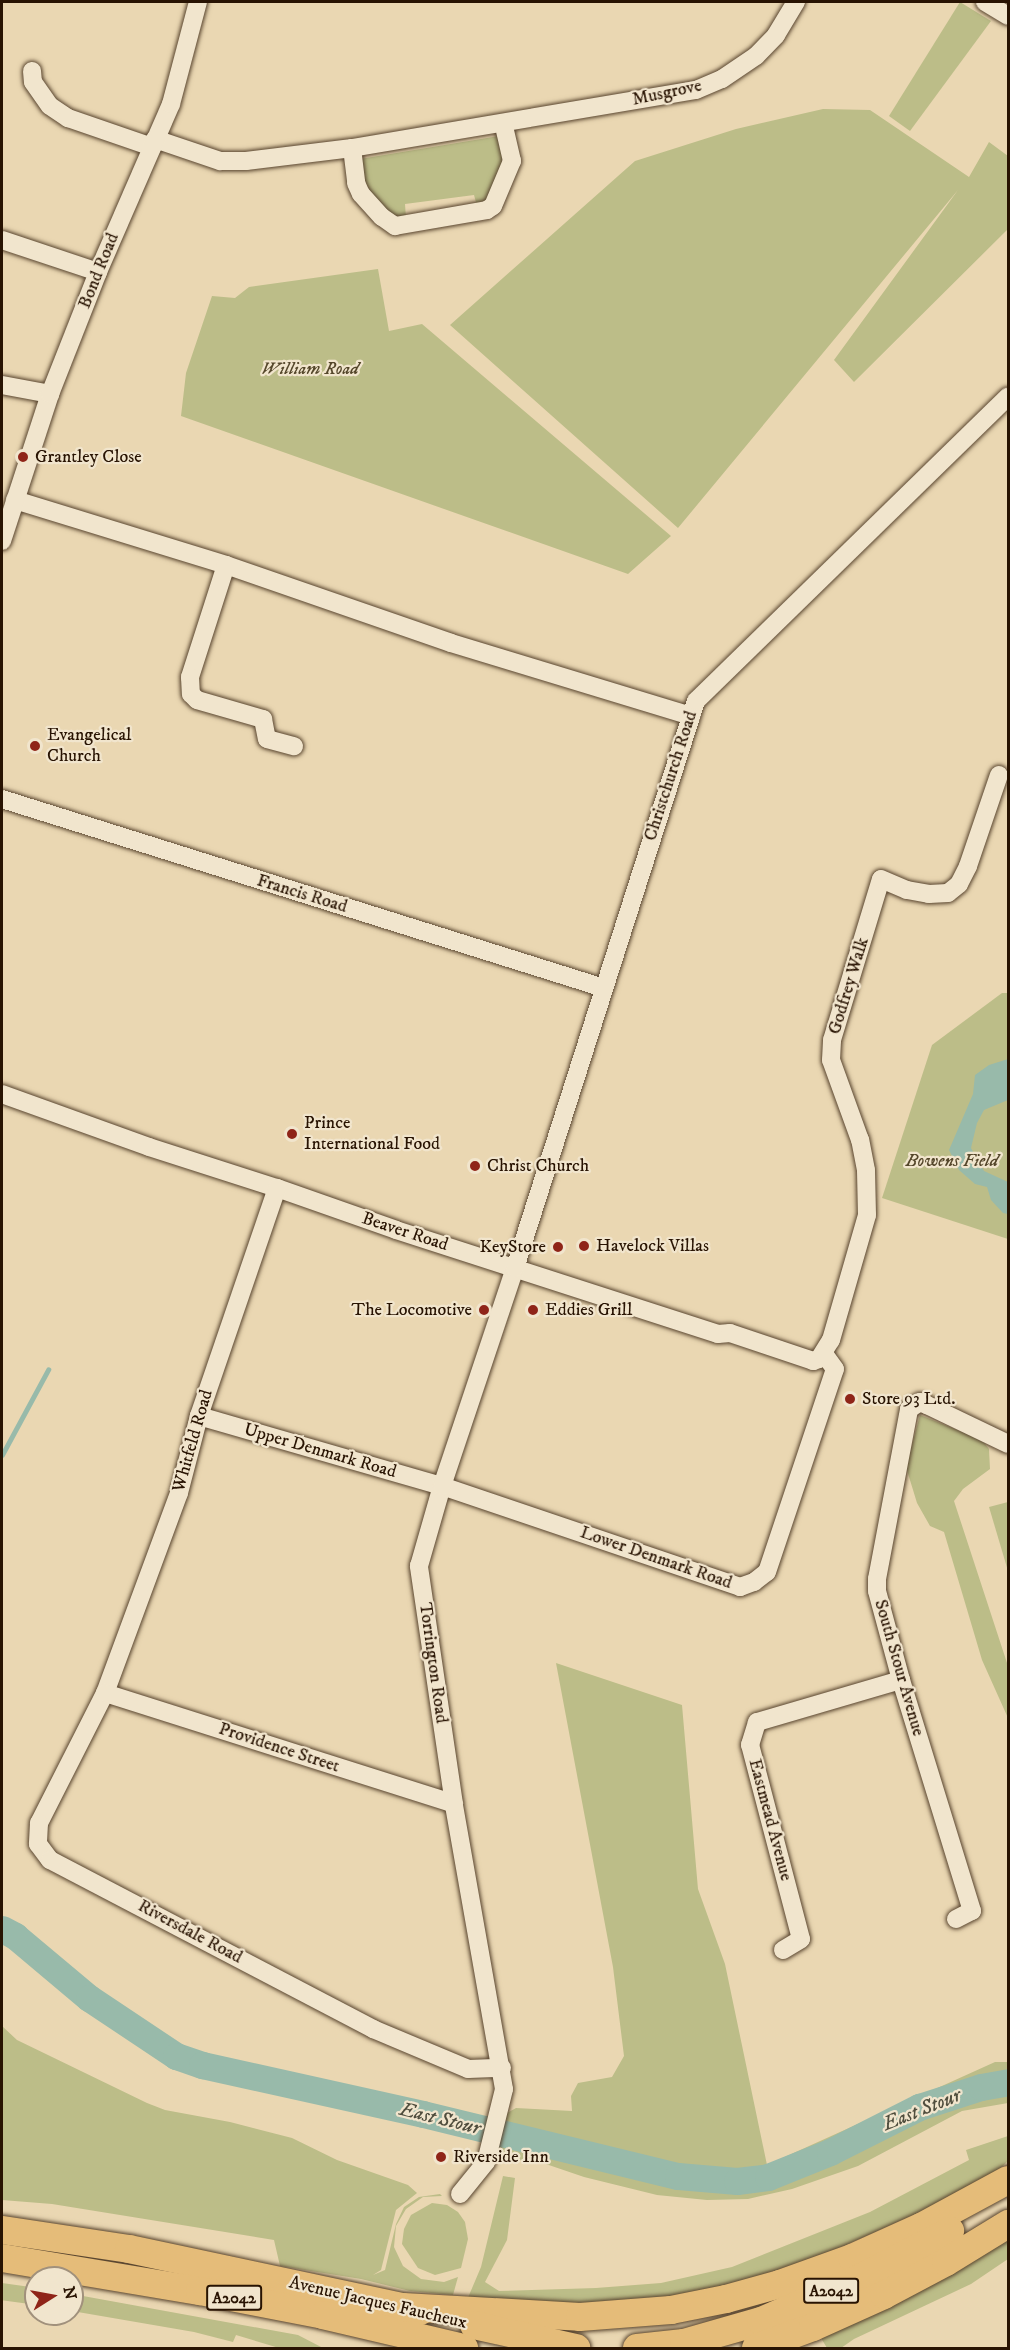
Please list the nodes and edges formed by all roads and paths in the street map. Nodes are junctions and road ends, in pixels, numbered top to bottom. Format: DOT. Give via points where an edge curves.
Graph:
graph roads {
  1 [pos="198,2"];
  2 [pos="796,2"];
  3 [pos="985,2"];
  4 [pos="1008,16"];
  5 [pos="32,71"];
  6 [pos="504,123"];
  7 [pos="154,143"];
  8 [pos="352,148"];
  9 [pos="2,240"];
  10 [pos="98,272"];
  11 [pos="2,386"];
  12 [pos="50,394"];
  13 [pos="1008,396"];
  14 [pos="15,500"];
  15 [pos="2,541"];
  16 [pos="226,565"];
  17 [pos="691,716"];
  18 [pos="294,746"];
  19 [pos="999,776"];
  20 [pos="2,798"];
  21 [pos="604,988"];
  22 [pos="2,1094"];
  23 [pos="277,1188"];
  24 [pos="515,1268"];
  25 [pos="824,1354"];
  26 [pos="199,1416"];
  27 [pos="1008,1444"];
  28 [pos="442,1486"];
  29 [pos="900,1680"];
  30 [pos="105,1693"];
  31 [pos="454,1804"];
  32 [pos="956,1919"];
  33 [pos="783,1950"];
  34 [pos="501,2068"];
  35 [pos="1008,2180"];
  36 [pos="1008,2191"];
  37 [pos="460,2194"];
  38 [pos="1008,2224"];
  39 [pos="2,2230"];
  40 [pos="2,2258"];
  41 [pos="404,2307"];
  42 [pos="828,2321"];
  43 [pos="464,2349"];
  44 [pos="576,2349"];
  45 [pos="637,2349"];
  46 [pos="756,2349"];
  47 [pos="797,2349"];
  1 -- 7 [label="street, Bond Road" via="171,104"];
  2 -- 6 [label="street, Musgrove" via="776,35 756,56 713,83 696,90"];
  3 -- 4 [label="street"];
  5 -- 7 [label="street, Musgrove" via="33,82 50,106 68,118"];
  6 -- 8 [label="street, Musgrove"];
  6 -- 8 [label="street" via="512,161 493,206 395,226 361,194"];
  7 -- 8 [label="street, Musgrove" via="220,161"];
  7 -- 10 [label="street, Bond Road"];
  9 -- 10 [label="street"];
  10 -- 12 [label="street, Bond Road"];
  11 -- 12 [label="street"];
  12 -- 14 [label="street, Bond Road"];
  13 -- 17 [label="street, Christchurch Road" via="696,700"];
  14 -- 15 [label="street, Bond Road"];
  14 -- 16 [label="street"];
  16 -- 17 [label="street" via="451,643"];
  16 -- 18 [label="street" via="190,677 191,693 197,700 263,719 267,739"];
  17 -- 21 [label="street, Christchurch Road"];
  19 -- 25 [label="street, Godfrey Walk" via="959,884 948,893 929,894 881,879 832,1040 835,1078 860,1140 866,1170 867,1215"];
  20 -- 21 [label="street, Francis Road"];
  21 -- 24 [label="street, Christchurch Road"];
  22 -- 23 [label="street, Beaver Road"];
  23 -- 24 [label="street, Beaver Road"];
  23 -- 26 [label="street, Whitfeld Road"];
  24 -- 25 [label="street, Beaver Road" via="813,1361"];
  24 -- 28 [label="street, Torrington Road"];
  25 -- 28 [label="street, Lower Denmark Road" via="835,1370 767,1572 740,1587"];
  26 -- 28 [label="street, Upper Denmark Road"];
  26 -- 30 [label="street, Whitfeld Road" via="178,1493"];
  27 -- 29 [label="street, South Stour Avenue" via="927,1405 915,1404 909,1409 877,1579"];
  28 -- 31 [label="street, Torrington Road" via="418,1566"];
  29 -- 32 [label="street, South Stour Avenue" via="972,1911"];
  29 -- 33 [label="street, Eastmead Avenue" via="757,1722 750,1745 801,1939"];
  30 -- 31 [label="street, Providence Street"];
  30 -- 34 [label="street, Riversdale Road" via="39,1823 38,1844 50,1860 373,2029 468,2070"];
  31 -- 34 [label="street, Torrington Road"];
  34 -- 37 [label="street, Torrington Road" via="504,2089 486,2162"];
  35 -- 41 [label="main road" via="852,2258 726,2299 671,2310 580,2317"];
  36 -- 45 [label="main road, A2042" via="958,2227 912,2253 798,2306 695,2340"];
  38 -- 42 [label="main road, A2042" via="946,2262"];
  39 -- 41 [label="main road, Avenue Jacques Faucheux / A2042" via="129,2249"];
  40 -- 43 [label="main road, Avenue Jacques Faucheux / A2042" via="323,2315"];
  41 -- 44 [label="main road, Avenue Jacques Faucheux / A2042"];
  42 -- 46 [label="main road, A2042"];
  42 -- 47 [label="main road, A2042"];
}
